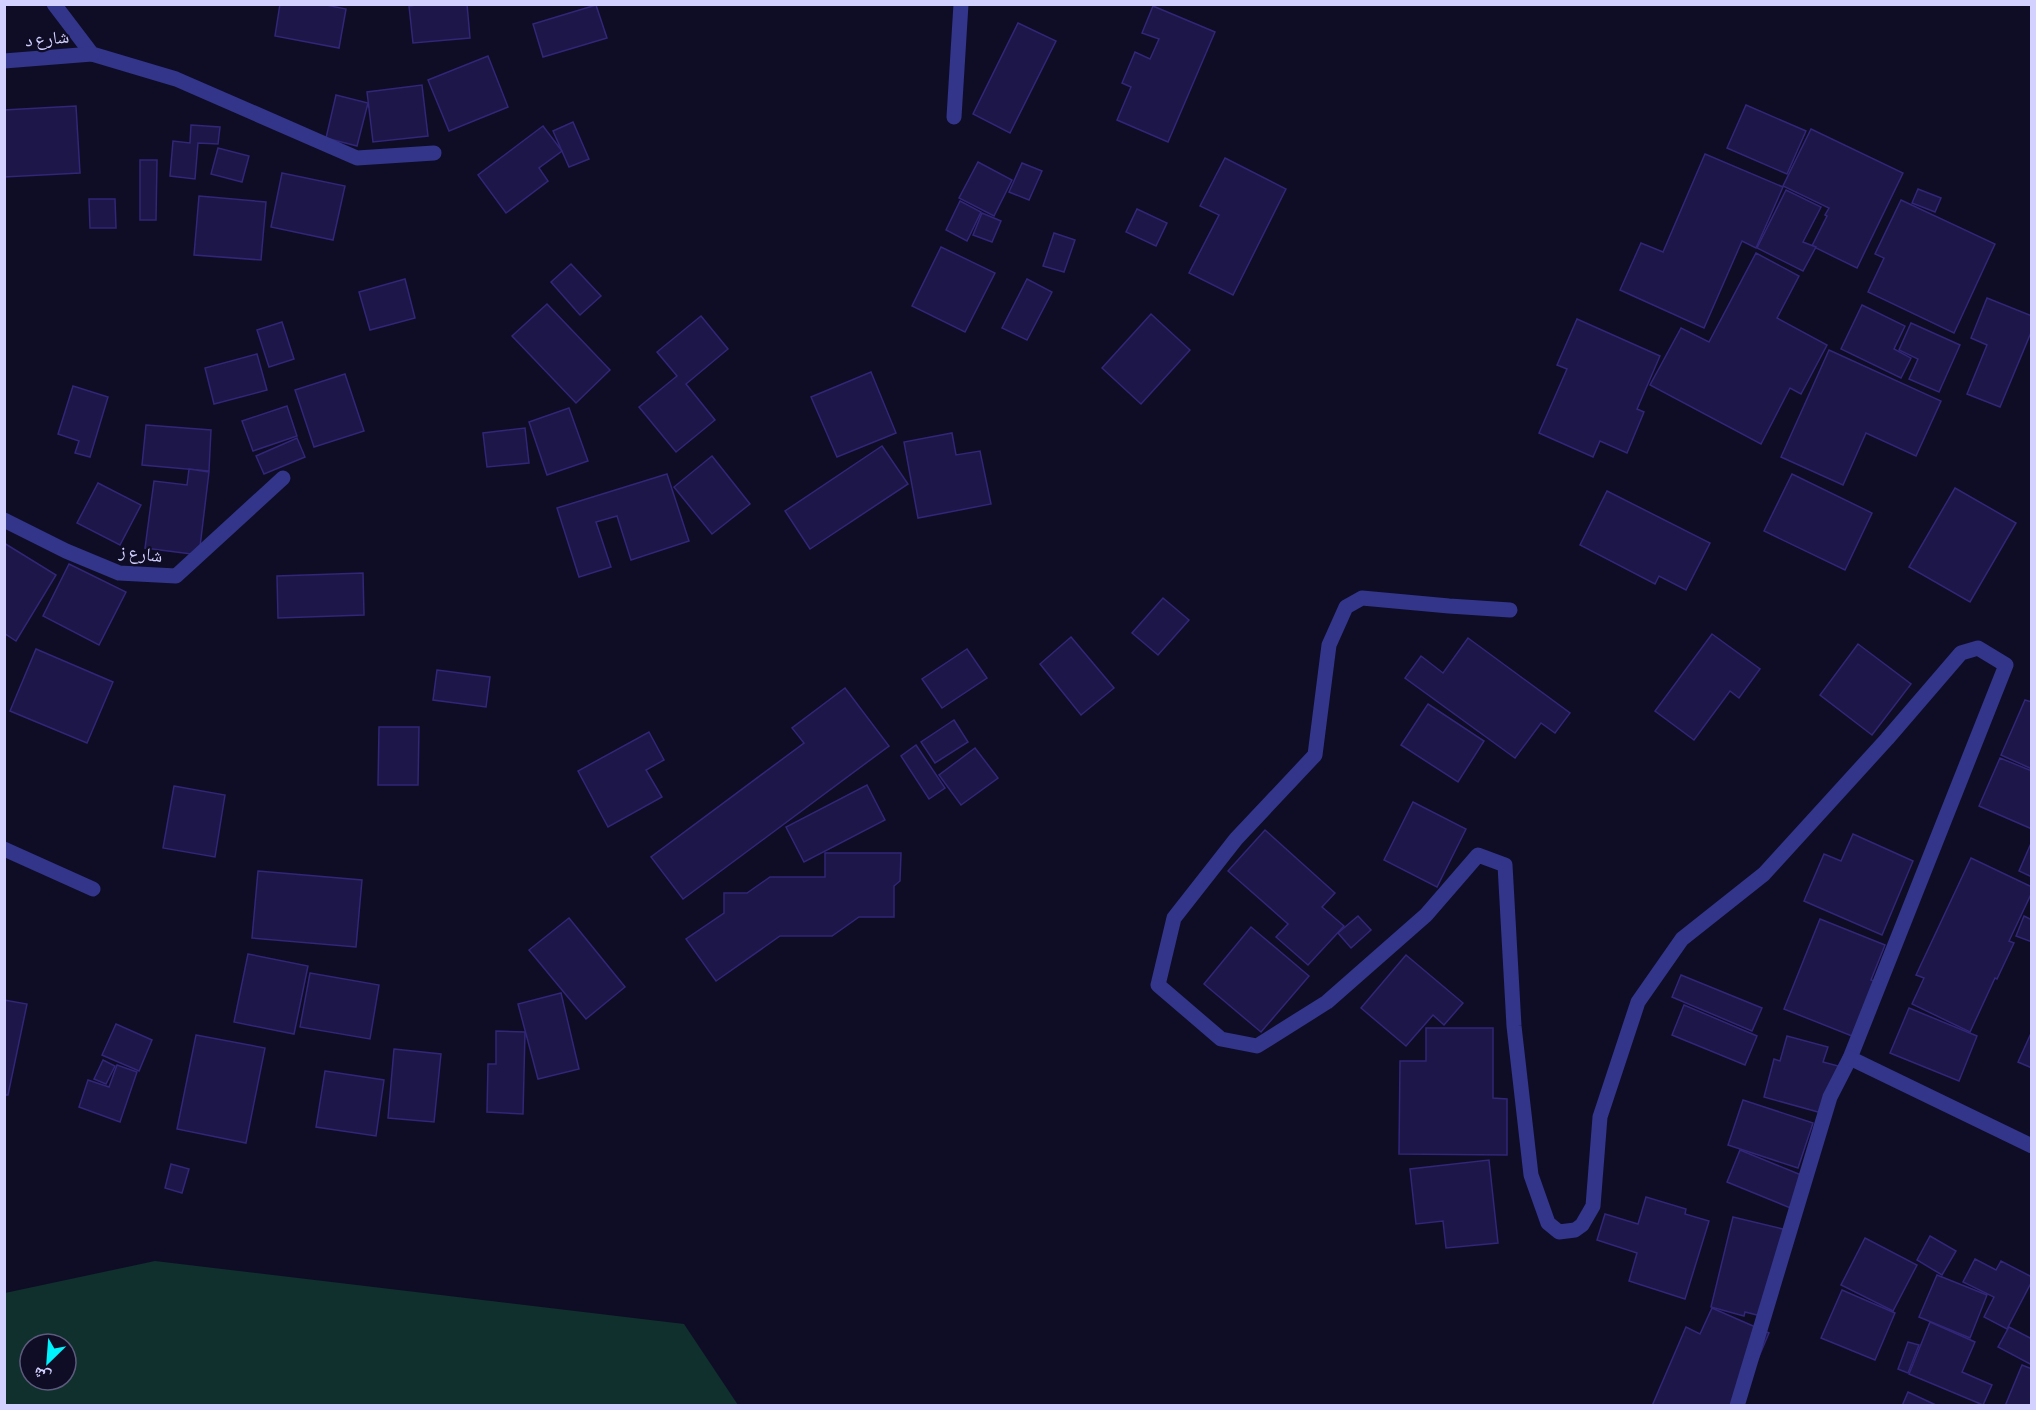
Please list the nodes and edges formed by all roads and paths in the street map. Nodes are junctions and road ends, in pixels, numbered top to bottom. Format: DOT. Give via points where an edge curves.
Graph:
graph roads {
  1 [pos="54,4"];
  2 [pos="961,4"];
  3 [pos="92,54"];
  4 [pos="4,61"];
  5 [pos="954,117"];
  6 [pos="434,153"];
  7 [pos="283,478"];
  8 [pos="4,520"];
  9 [pos="1510,610"];
  10 [pos="4,849"];
  11 [pos="93,890"];
  12 [pos="1851,1058"];
  13 [pos="2031,1146"];
  14 [pos="1737,1406"];
  1 -- 3 [label="street"];
  2 -- 5 [label="street"];
  3 -- 4 [label="street, شارع ﺩ"];
  3 -- 6 [label="street" via="176,79 357,158"];
  7 -- 8 [label="street, شارع ﺯ" via="176,576 118,573"];
  9 -- 12 [label="street" via="1362,598 1346,607 1329,645 1315,755 1236,839 1174,918 1158,985 1221,1039 1257,1046 1327,1002 1426,915 1478,855 1505,865 1514,1026 1531,1175 1548,1223 1559,1232 1575,1230 1593,1206 1600,1117 1644,993 1682,939 1764,874 1961,654 1978,648 2006,665"];
  10 -- 11 [label="street"];
  12 -- 13 [label="street"];
  12 -- 14 [label="street" via="1830,1097"];
}
